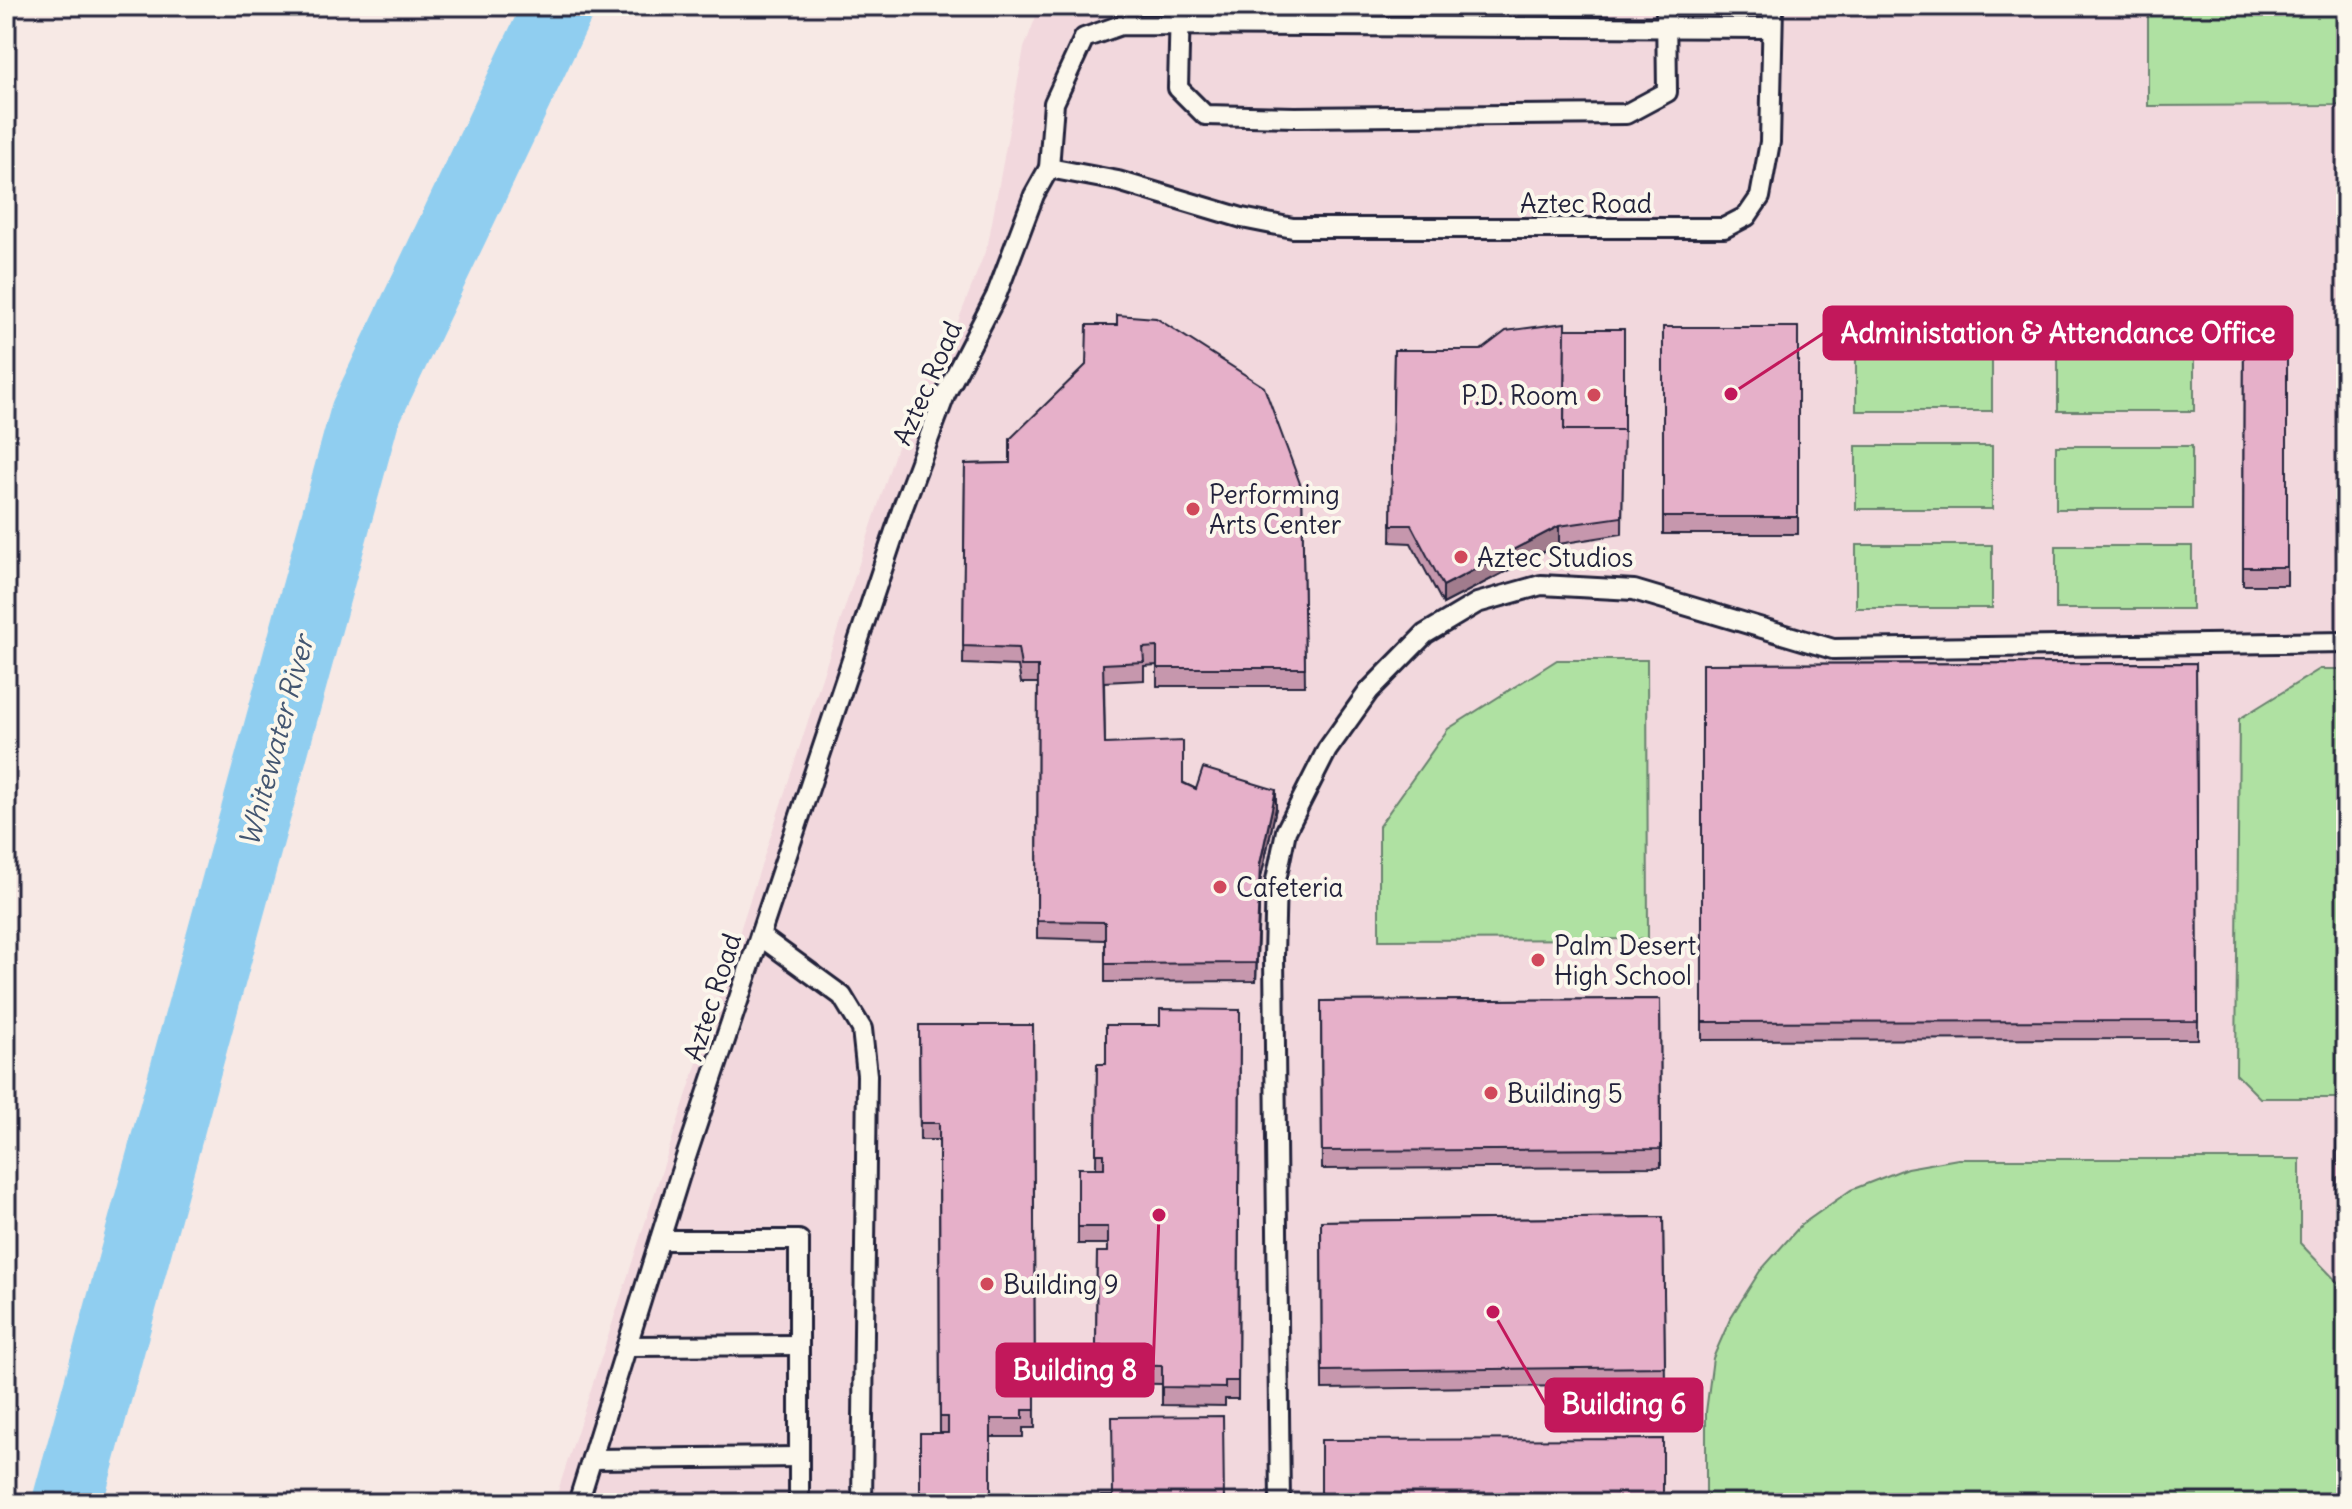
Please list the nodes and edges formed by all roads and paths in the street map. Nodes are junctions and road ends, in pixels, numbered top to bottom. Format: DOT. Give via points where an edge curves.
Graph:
graph roads {
  1 [pos="1180,6"];
  2 [pos="1666,6"];
  3 [pos="1773,6"];
  4 [pos="1179,26"];
  5 [pos="1667,28"];
  6 [pos="1772,28"];
  7 [pos="1049,168"];
  8 [pos="2346,642"];
  9 [pos="760,936"];
  10 [pos="660,1240"];
  11 [pos="799,1345"];
  12 [pos="627,1346"];
  13 [pos="799,1457"];
  14 [pos="592,1459"];
  15 [pos="578,1503"];
  16 [pos="799,1503"];
  17 [pos="862,1503"];
  18 [pos="1280,1503"];
  1 -- 4 [label="lane"];
  2 -- 5 [label="lane"];
  3 -- 6 [label="lane, Aztec Road"];
  4 -- 5 [label="lane"];
  4 -- 5 [label="lane" via="1178,88 1205,115 1295,117 1626,114 1667,92"];
  4 -- 7 [label="lane" via="1121,25 1084,38 1054,103"];
  5 -- 6 [label="lane"];
  6 -- 7 [label="lane, Aztec Road" via="1770,142 1760,197 1747,216 1724,228 1293,228"];
  7 -- 9 [label="lane, Aztec Road" via="996,296 945,395"];
  8 -- 18 [label="lane" via="1833,649 1634,590 1541,585 1477,603 1425,634 1369,691 1327,750 1286,831 1276,880"];
  9 -- 10 [label="lane, Aztec Road"];
  9 -- 17 [label="lane" via="842,996 862,1029 867,1075"];
  10 -- 11 [label="lane" via="799,1240"];
  10 -- 12 [label="lane, Aztec Road"];
  11 -- 12 [label="lane"];
  11 -- 13 [label="lane"];
  12 -- 14 [label="lane, Aztec Road"];
  13 -- 14 [label="lane"];
  13 -- 16 [label="lane"];
  14 -- 15 [label="lane, Aztec Road"];
}
